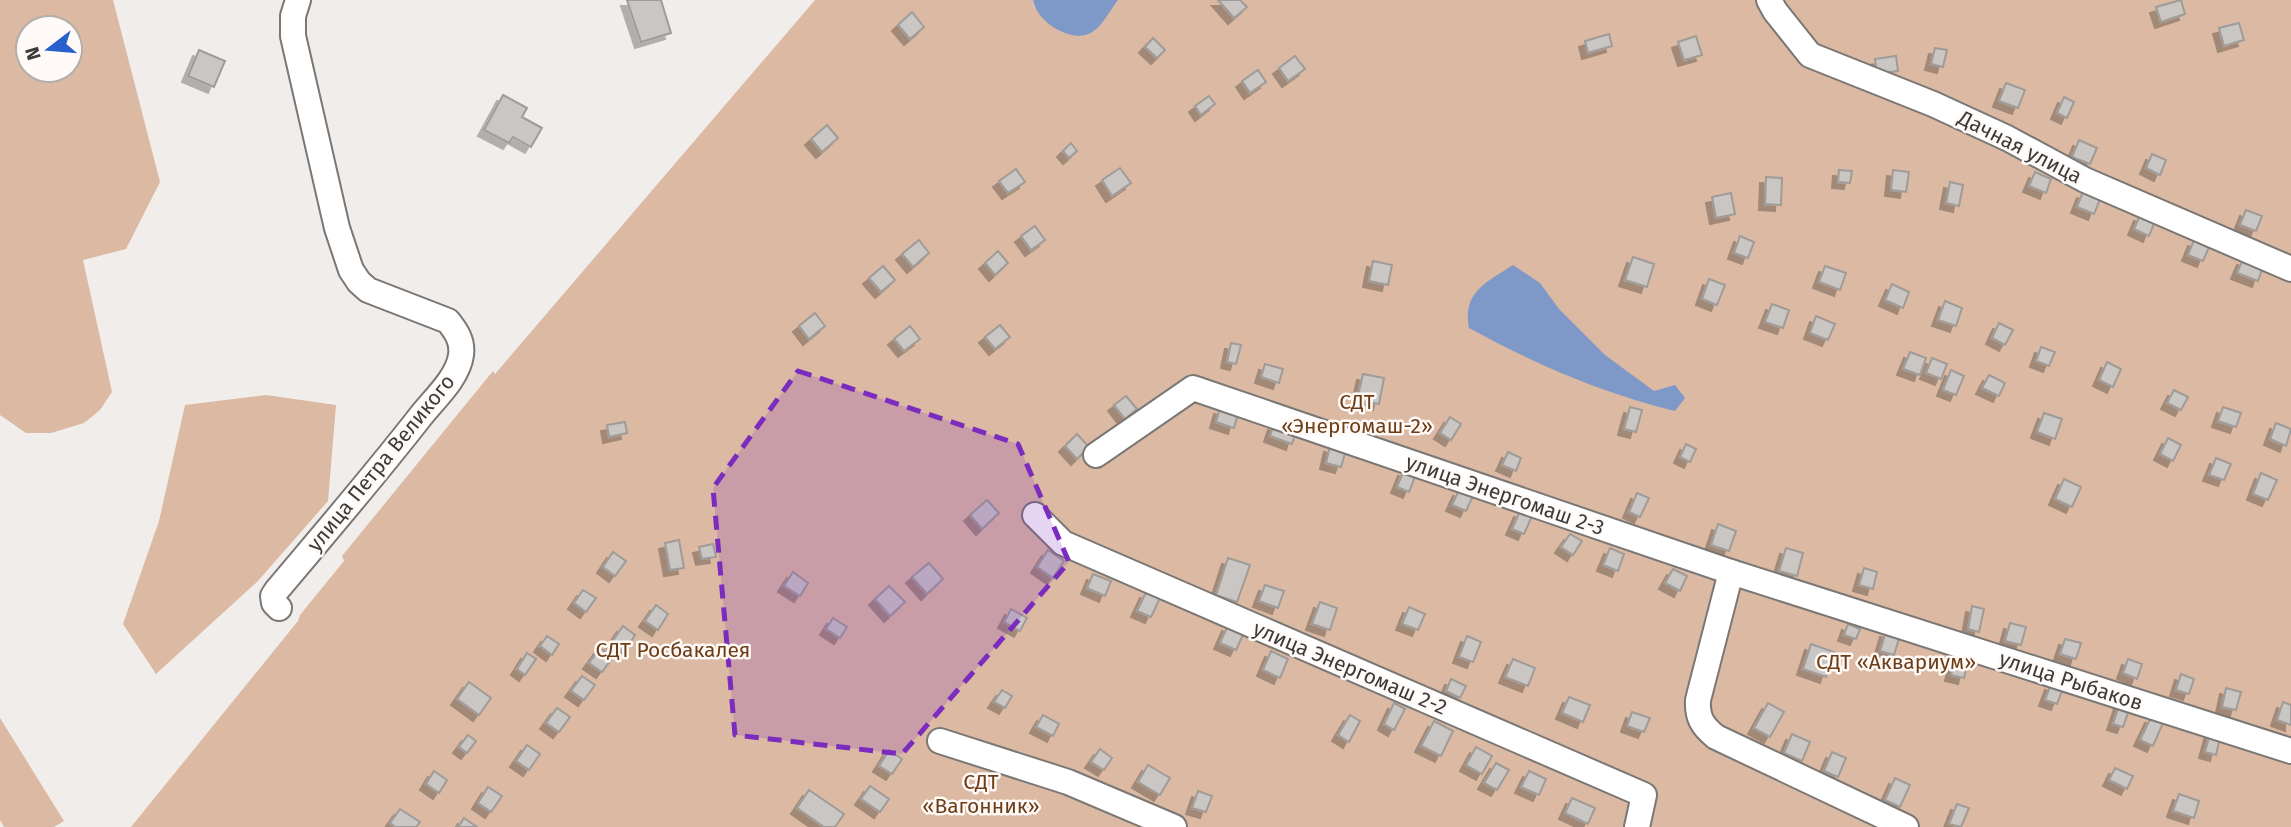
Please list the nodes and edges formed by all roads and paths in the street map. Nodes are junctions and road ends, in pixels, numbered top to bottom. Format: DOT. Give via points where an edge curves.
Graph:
graph roads {
  1 [pos="298,0"];
  2 [pos="1769,0"];
  3 [pos="2291,269"];
  4 [pos="1096,455"];
  5 [pos="1035,515"];
  6 [pos="1731,572"];
  7 [pos="279,608"];
  8 [pos="940,741"];
  9 [pos="2291,751"];
  10 [pos="1174,827"];
  11 [pos="1637,827"];
  12 [pos="1906,827"];
  1 -- 7 [label="street, улица Петра Великого" via="293,36 351,270 369,290 448,321 462,345 453,375 277,590 273,596"];
  2 -- 3 [label="street, Дачная улица" via="1811,55 1933,104 2085,180"];
  4 -- 6 [label="street, улица Энергомаш 2-3" via="1193,388"];
  5 -- 11 [label="street, улица Энергомаш 2-2" via="1063,543 1644,795"];
  6 -- 9 [label="street, улица Рыбаков"];
  6 -- 12 [label="street" via="1698,700 1698,715 1706,729"];
  8 -- 10 [label="street" via="1068,782"];
}
